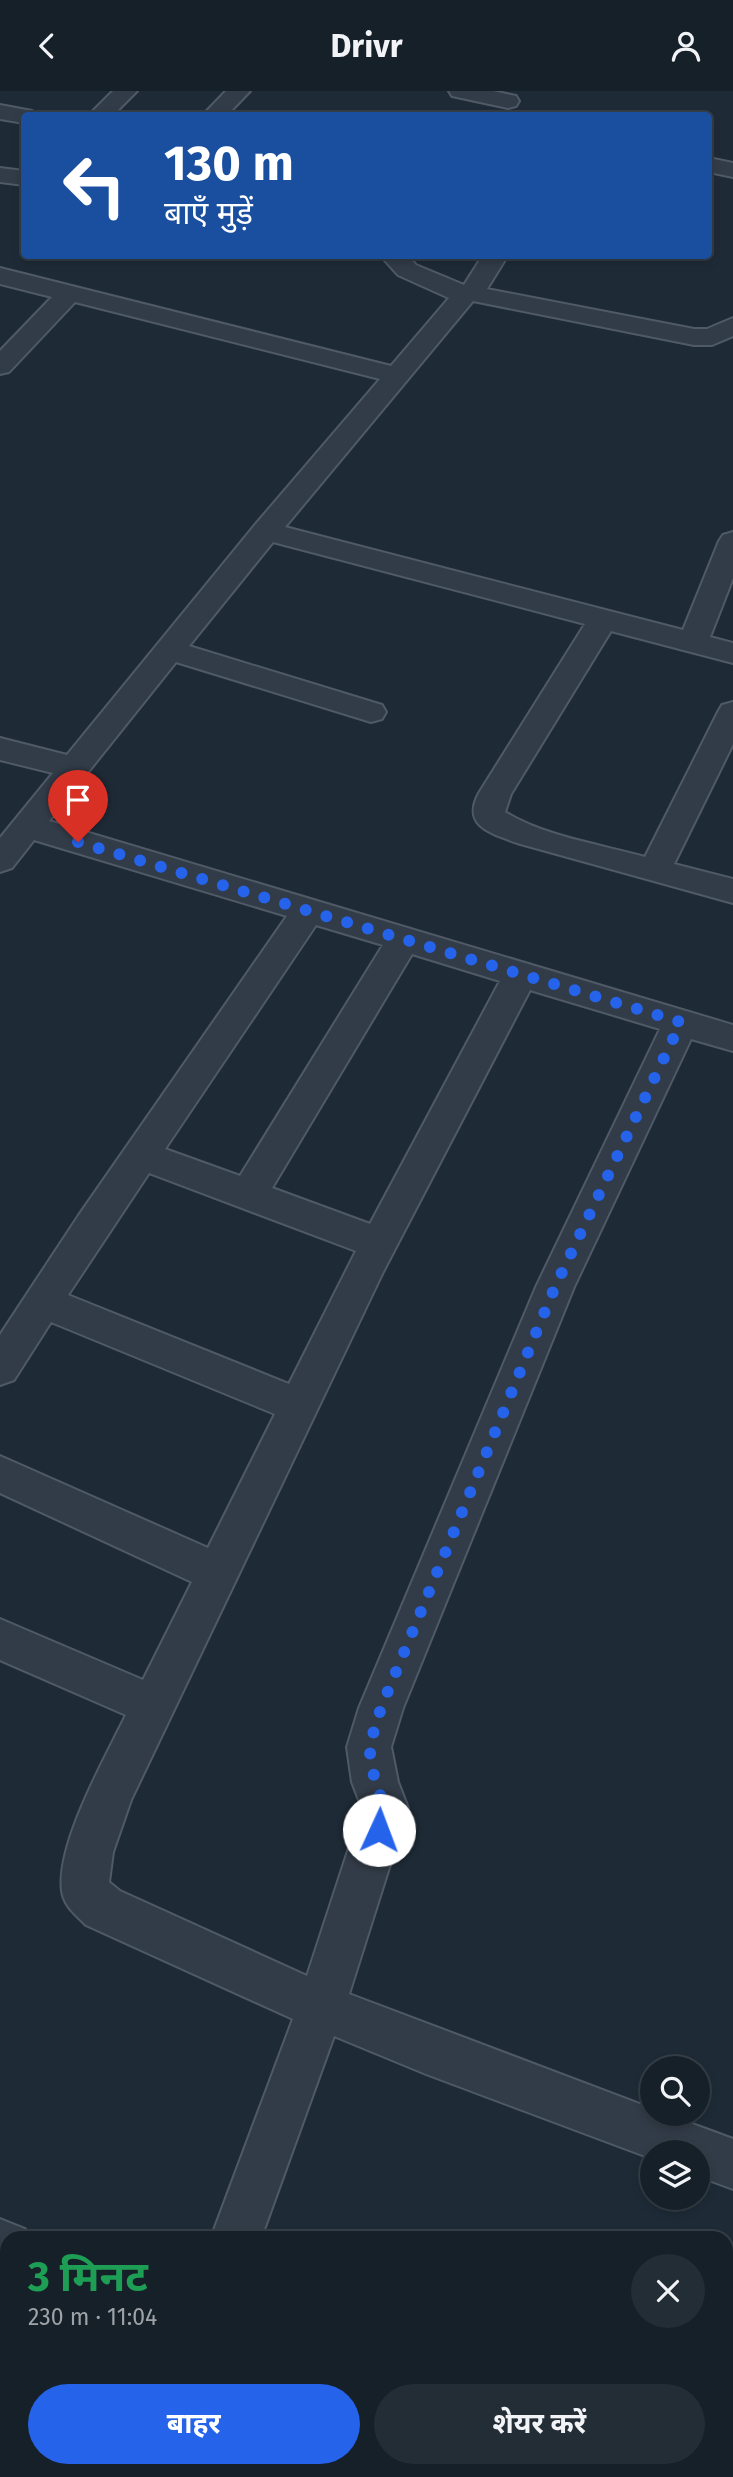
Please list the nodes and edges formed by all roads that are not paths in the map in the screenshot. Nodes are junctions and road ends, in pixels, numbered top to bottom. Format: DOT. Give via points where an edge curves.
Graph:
graph roads {
  1 [pos="17,91"];
  2 [pos="126,91"];
  3 [pos="239,91"];
  4 [pos="460,91"];
  5 [pos="506,103"];
  6 [pos="0,105"];
  7 [pos="0,112"];
  8 [pos="103,112"];
  9 [pos="217,112"];
  10 [pos="21,116"];
  11 [pos="712,166"];
  12 [pos="733,170"];
  13 [pos="0,175"];
  14 [pos="21,178"];
  15 [pos="396,259"];
  16 [pos="493,259"];
  17 [pos="0,276"];
  18 [pos="71,292"];
  19 [pos="465,292"];
  20 [pos="733,326"];
  21 [pos="0,366"];
  22 [pos="397,375"];
  23 [pos="265,531"];
  24 [pos="733,541"];
  25 [pos="603,619"];
  26 [pos="693,642"];
  27 [pos="169,650"];
  28 [pos="733,653"];
  29 [pos="370,712"];
  30 [pos="733,712"];
  31 [pos="0,749"];
  32 [pos="74,768"];
  33 [pos="27,826"];
  34 [pos="0,860"];
  35 [pos="655,870"];
  36 [pos="733,891"];
  37 [pos="308,911"];
  38 [pos="404,939"];
  39 [pos="520,975"];
  40 [pos="681,1022"];
  41 [pos="733,1038"];
  42 [pos="141,1155"];
  43 [pos="248,1195"];
  44 [pos="378,1243"];
  45 [pos="43,1302"];
  46 [pos="0,1368"];
  47 [pos="299,1406"];
  48 [pos="0,1474"];
  49 [pos="218,1573"];
  50 [pos="0,1639"];
  51 [pos="154,1706"];
  52 [pos="321,2007"];
  53 [pos="733,2164"];
  54 [pos="239,2231"];
  1 -- 6 [label="street"];
  2 -- 8 [label="street"];
  3 -- 9 [label="street"];
  4 -- 5 [label="street"];
  7 -- 10 [label="street"];
  11 -- 12 [label="street"];
  13 -- 14 [label="street"];
  15 -- 19 [label="street" via="407,270"];
  16 -- 19 [label="street"];
  17 -- 18 [label="street"];
  18 -- 21 [label="street"];
  18 -- 22 [label="street"];
  19 -- 20 [label="street" via="694,337 712,337"];
  19 -- 22 [label="street"];
  22 -- 23 [label="street"];
  23 -- 25 [label="street"];
  23 -- 27 [label="street"];
  24 -- 26 [label="street"];
  25 -- 26 [label="street"];
  25 -- 35 [label="street" via="503,779 489,806 491,818 501,827"];
  26 -- 28 [label="street"];
  27 -- 29 [label="street"];
  27 -- 32 [label="street"];
  30 -- 35 [label="street"];
  31 -- 32 [label="street"];
  32 -- 33 [label="street"];
  33 -- 34 [label="street"];
  33 -- 37 [label="street"];
  35 -- 36 [label="street"];
  37 -- 38 [label="street"];
  37 -- 42 [label="street"];
  38 -- 39 [label="street"];
  38 -- 43 [label="street"];
  39 -- 40 [label="street"];
  39 -- 44 [label="street"];
  40 -- 41 [label="street"];
  40 -- 52 [label="street" via="555,1287 381,1708 369,1747 385,1808"];
  42 -- 43 [label="street"];
  42 -- 45 [label="street"];
  43 -- 44 [label="street"];
  44 -- 47 [label="street"];
  45 -- 46 [label="street"];
  45 -- 47 [label="street"];
  47 -- 49 [label="street"];
  48 -- 49 [label="street"];
  49 -- 51 [label="street"];
  50 -- 51 [label="street"];
  51 -- 52 [label="street" via="90,1846 85,1892 103,1908"];
  52 -- 53 [label="street"];
  52 -- 54 [label="street"];
}
